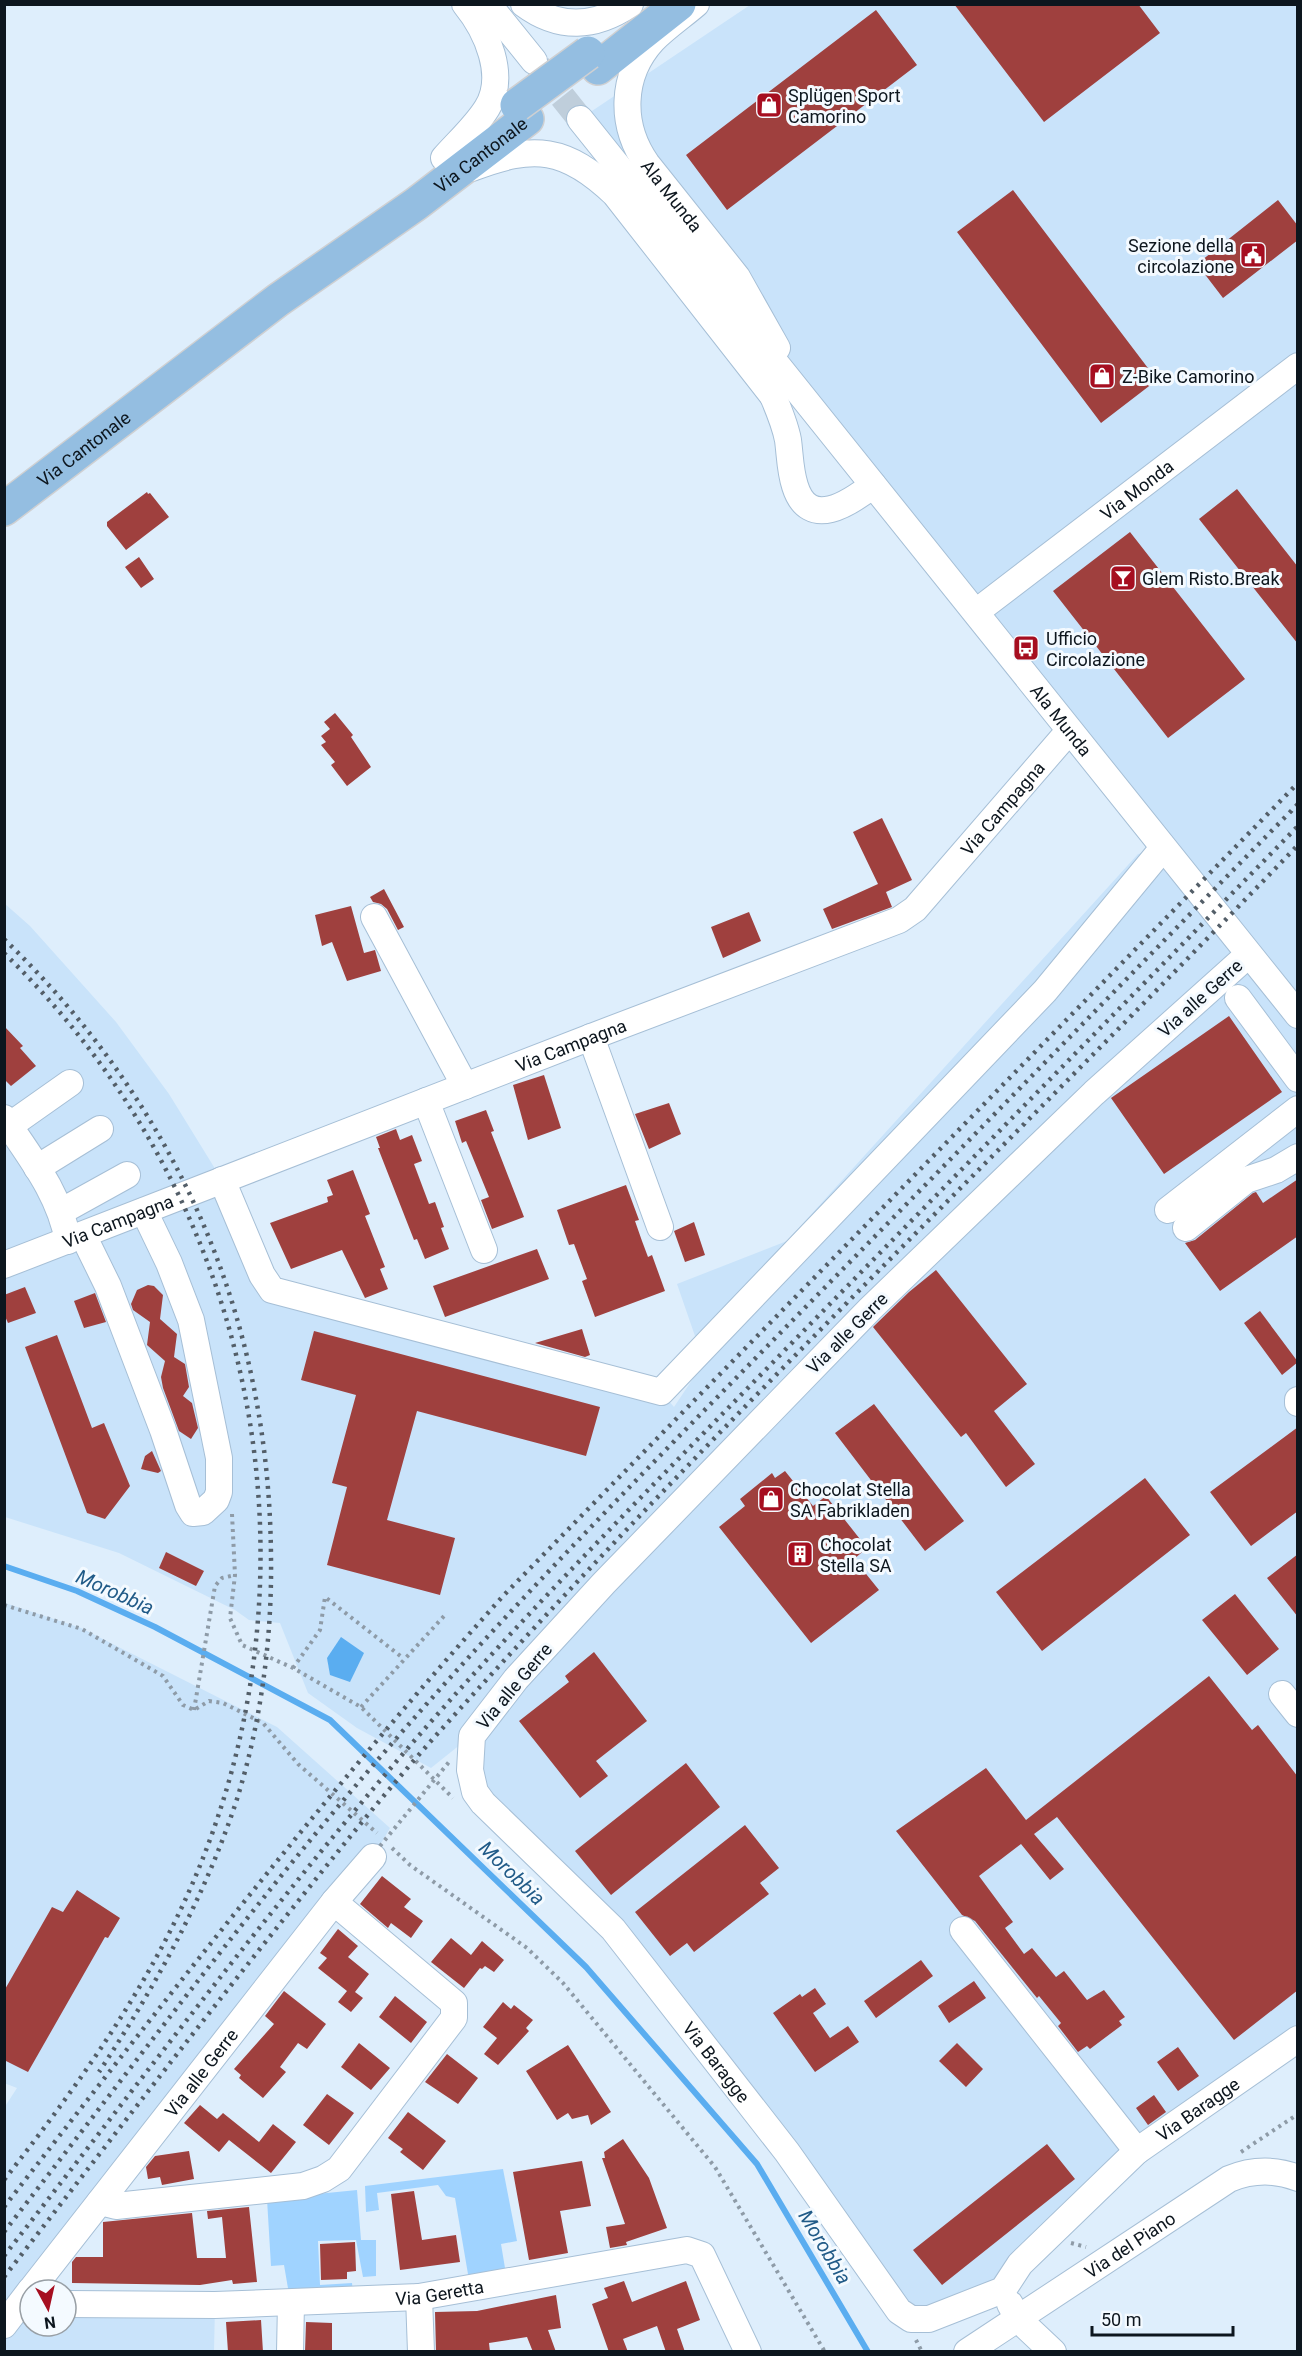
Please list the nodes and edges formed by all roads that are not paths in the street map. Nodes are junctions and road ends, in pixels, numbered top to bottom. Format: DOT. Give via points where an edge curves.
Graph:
graph roads {
  1 [pos="465,4"];
  2 [pos="488,4"];
  3 [pos="524,4"];
  4 [pos="630,4"];
  5 [pos="652,4"];
  6 [pos="679,4"];
  7 [pos="696,4"];
  8 [pos="534,61"];
  9 [pos="593,61"];
  10 [pos="580,119"];
  11 [pos="448,167"];
  12 [pos="741,322"];
  13 [pos="1298,366"];
  14 [pos="797,389"];
  15 [pos="773,396"];
  16 [pos="873,485"];
  17 [pos="4,509"];
  18 [pos="976,612"];
  19 [pos="1069,731"];
  20 [pos="1163,848"];
  21 [pos="374,917"];
  22 [pos="1248,955"];
  23 [pos="1238,998"];
  24 [pos="1298,1015"];
  25 [pos="591,1036"];
  26 [pos="1294,1067"];
  27 [pos="70,1083"];
  28 [pos="465,1086"];
  29 [pos="426,1101"];
  30 [pos="1298,1109"];
  31 [pos="7,1122"];
  32 [pos="100,1129"];
  33 [pos="1298,1157"];
  34 [pos="37,1168"];
  35 [pos="127,1175"];
  36 [pos="222,1180"];
  37 [pos="1168,1210"];
  38 [pos="62,1211"];
  39 [pos="144,1211"];
  40 [pos="660,1227"];
  41 [pos="1186,1228"];
  42 [pos="75,1238"];
  43 [pos="484,1250"];
  44 [pos="4,1265"];
  45 [pos="472,1736"];
  46 [pos="377,1845"];
  47 [pos="333,1902"];
  48 [pos="963,1930"];
  49 [pos="1298,2039"];
  50 [pos="1137,2151"];
  51 [pos="1296,2174"];
  52 [pos="100,2202"];
  53 [pos="42,2278"];
  54 [pos="1003,2290"];
  55 [pos="419,2297"];
  56 [pos="291,2303"];
  57 [pos="78,2304"];
  58 [pos="18,2308"];
  59 [pos="1018,2319"];
  60 [pos="4,2325"];
  61 [pos="290,2352"];
  62 [pos="421,2352"];
  63 [pos="748,2352"];
  64 [pos="967,2352"];
  65 [pos="1053,2352"];
  1 -- 11 [label="street" via="485,35 492,56 494,94"];
  2 -- 8 [label="street"];
  3 -- 4 [label="street" via="547,18 570,24 607,19"];
  5 -- 9 [label="main road, Via Cantonale"];
  6 -- 9 [label="main road, Via Cantonale"];
  7 -- 14 [label="street, Ala Munda" via="652,42 640,60 627,101 628,127 638,152 737,277"];
  9 -- 11 [label="main road, Via Cantonale"];
  10 -- 12 [label="street, Ala Munda"];
  11 -- 15 [label="street, Ala Munda" via="521,153 572,160 590,172 615,194"];
  11 -- 17 [label="main road, Via Cantonale"];
  12 -- 14 [label="street, Ala Munda"];
  12 -- 15 [label="street, Ala Munda"];
  13 -- 18 [label="street, Via Monda"];
  14 -- 16 [label="street, Ala Munda"];
  15 -- 16 [label="street, Ala Munda" via="788,439 795,488 804,501 819,509 833,510 852,502"];
  16 -- 18 [label="street, Ala Munda"];
  18 -- 19 [label="street, Ala Munda"];
  19 -- 20 [label="street, Ala Munda"];
  19 -- 25 [label="street, Via Campagna" via="907,915"];
  20 -- 22 [label="street, Ala Munda"];
  20 -- 36 [label="street" via="1045,991 662,1392 272,1290"];
  21 -- 28 [label="street"];
  22 -- 24 [label="street, Ala Munda"];
  22 -- 45 [label="street, Via alle Gerre" via="1094,1093 870,1309 604,1583 516,1679"];
  23 -- 26 [label="street"];
  25 -- 28 [label="street, Via Campagna"];
  25 -- 40 [label="street"];
  27 -- 31 [label="street"];
  28 -- 29 [label="street, Via Campagna"];
  29 -- 36 [label="street, Via Campagna"];
  29 -- 43 [label="street"];
  30 -- 37 [label="street"];
  31 -- 34 [label="street"];
  32 -- 34 [label="street"];
  33 -- 41 [label="street" via="1246,1180"];
  34 -- 38 [label="street"];
  35 -- 38 [label="street"];
  36 -- 39 [label="street, Via Campagna"];
  38 -- 42 [label="street"];
  39 -- 42 [label="street, Via Campagna"];
  39 -- 42 [label="street" via="191,1320 219,1458 219,1492 213,1504 202,1512 193,1513 188,1505 108,1286"];
  42 -- 44 [label="street, Via Campagna"];
  45 -- 54 [label="street, Via Baragge" via="470,1770 475,1792 483,1803 613,1929 787,2152 899,2311 911,2319 929,2319"];
  46 -- 47 [label="street, Via alle Gerre"];
  47 -- 52 [label="street, Via alle Gerre"];
  47 -- 52 [label="street" via="454,2003 454,2018 339,2169 303,2186 116,2206"];
  48 -- 50 [label="street"];
  49 -- 50 [label="street, Via Baragge"];
  50 -- 54 [label="street, Via Baragge" via="1020,2264"];
  51 -- 59 [label="street, Via del Piano" via="1252,2172 1229,2179"];
  52 -- 53 [label="street, Via alle Gerre"];
  54 -- 59 [label="street"];
  55 -- 56 [label="street, Via Geretta"];
  55 -- 62 [label="street"];
  55 -- 63 [label="street, Via Geretta" via="687,2250 702,2255"];
  56 -- 57 [label="street, Via Geretta"];
  56 -- 61 [label="street"];
  58 -- 60 [label="street, Via alle Gerre"];
  59 -- 64 [label="street, Via del Piano"];
  59 -- 65 [label="street"];
}
